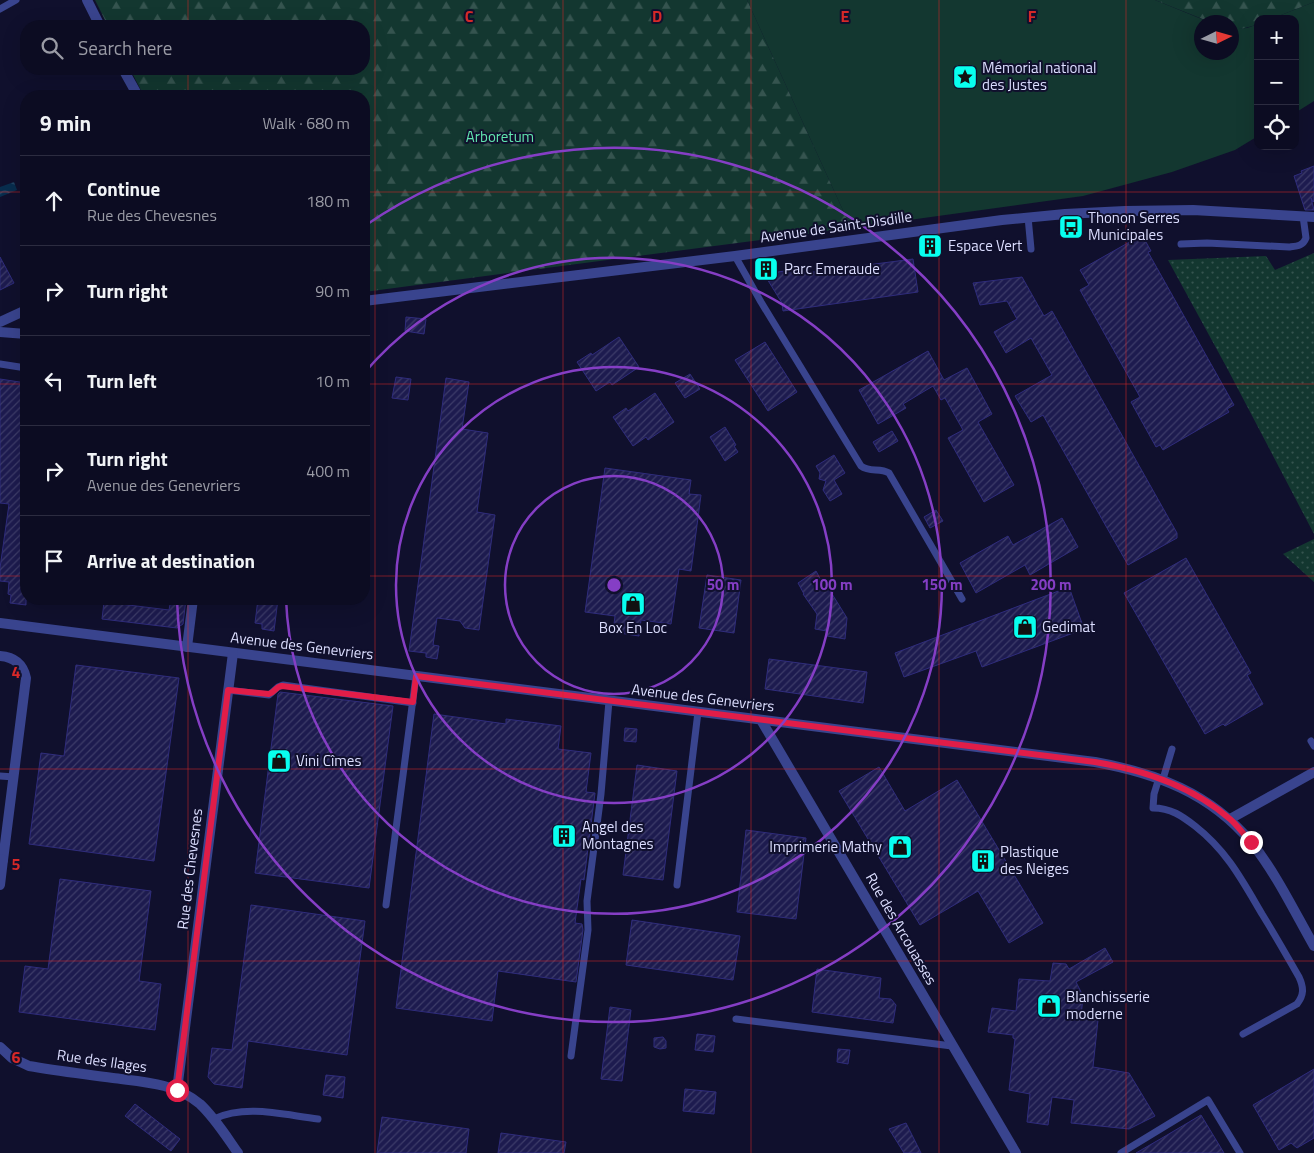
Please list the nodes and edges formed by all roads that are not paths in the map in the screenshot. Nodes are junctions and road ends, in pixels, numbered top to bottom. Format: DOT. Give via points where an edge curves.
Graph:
graph roads {
  1 [pos="16,0"];
  2 [pos="87,0"];
  3 [pos="0,9"];
  4 [pos="97,20"];
  5 [pos="126,75"];
  6 [pos="135,90"];
  7 [pos="1028,217"];
  8 [pos="1309,217"];
  9 [pos="1181,244"];
  10 [pos="1031,249"];
  11 [pos="735,256"];
  12 [pos="370,300"];
  13 [pos="20,313"];
  14 [pos="0,322"];
  15 [pos="0,332"];
  16 [pos="20,334"];
  17 [pos="0,364"];
  18 [pos="20,367"];
  19 [pos="962,599"];
  20 [pos="192,605"];
  21 [pos="3,625"];
  22 [pos="187,646"];
  23 [pos="233,652"];
  24 [pos="0,656"];
  25 [pos="416,676"];
  26 [pos="228,690"];
  27 [pos="609,701"];
  28 [pos="413,702"];
  29 [pos="698,712"];
  30 [pos="761,720"];
  31 [pos="1172,749"];
  32 [pos="1314,772"];
  33 [pos="0,776"];
  34 [pos="14,777"];
  35 [pos="1161,779"];
  36 [pos="1230,820"];
  37 [pos="2,859"];
  38 [pos="0,885"];
  39 [pos="677,885"];
  40 [pos="386,905"];
  41 [pos="1314,946"];
  42 [pos="736,1018"];
  43 [pos="1243,1034"];
  44 [pos="952,1046"];
  45 [pos="0,1047"];
  46 [pos="571,1056"];
  47 [pos="177,1090"];
  48 [pos="214,1119"];
  49 [pos="318,1119"];
  50 [pos="238,1153"];
  51 [pos="1016,1153"];
  52 [pos="1121,1153"];
  53 [pos="1240,1153"];
  1 -- 3 [label="lane"];
  2 -- 4 [label="street"];
  5 -- 6 [label="street"];
  7 -- 8 [label="street, Avenue de Saint-Disdille" via="1153,210"];
  7 -- 10 [label="lane"];
  7 -- 11 [label="street, Avenue de Saint-Disdille"];
  8 -- 9 [label="lane" via="1306,238 1298,246"];
  11 -- 12 [label="street, Avenue de Saint-Disdille"];
  11 -- 19 [label="lane" via="861,466 889,473"];
  13 -- 14 [label="street"];
  15 -- 16 [label="street"];
  17 -- 18 [label="lane"];
  20 -- 22 [label="street"];
  21 -- 22 [label="street, Avenue des Genevriers"];
  22 -- 23 [label="street, Avenue des Genevriers"];
  23 -- 25 [label="street, Avenue des Genevriers"];
  23 -- 26 [label="street, Rue des Chevesnes"];
  24 -- 34 [label="street" via="16,660 26,678"];
  25 -- 27 [label="street, Avenue des Genevriers"];
  25 -- 28 [label="lane"];
  26 -- 28 [label="lane" via="269,694 282,686"];
  26 -- 47 [label="street, Rue des Chevesnes"];
  27 -- 29 [label="street, Avenue des Genevriers"];
  27 -- 46 [label="lane" via="587,901 588,930"];
  28 -- 40 [label="lane"];
  29 -- 30 [label="street, Avenue des Genevriers"];
  29 -- 39 [label="lane"];
  30 -- 35 [label="street, Avenue des Genevriers" via="1095,762"];
  30 -- 44 [label="street, Rue des Arcouasses"];
  31 -- 35 [label="lane"];
  32 -- 36 [label="street"];
  33 -- 34 [label="lane"];
  34 -- 37 [label="street"];
  35 -- 36 [label="street, Avenue des Genevriers" via="1192,793"];
  35 -- 43 [label="lane" via="1154,794 1154,808 1181,815 1217,845 1241,878 1302,984 1303,992 1297,1004"];
  36 -- 41 [label="street, Avenue des Genevriers" via="1270,869"];
  37 -- 38 [label="street"];
  42 -- 44 [label="lane"];
  44 -- 51 [label="street, Rue des Arcouasses"];
  45 -- 47 [label="street, Rue des Ilages" via="12,1058 29,1066 150,1082"];
  47 -- 48 [label="street, Rue des Ilages" via="200,1104"];
  48 -- 49 [label="lane" via="223,1114 244,1111"];
  48 -- 50 [label="street, Rue des Ilages"];
  52 -- 53 [label="lane" via="1208,1100"];
}
